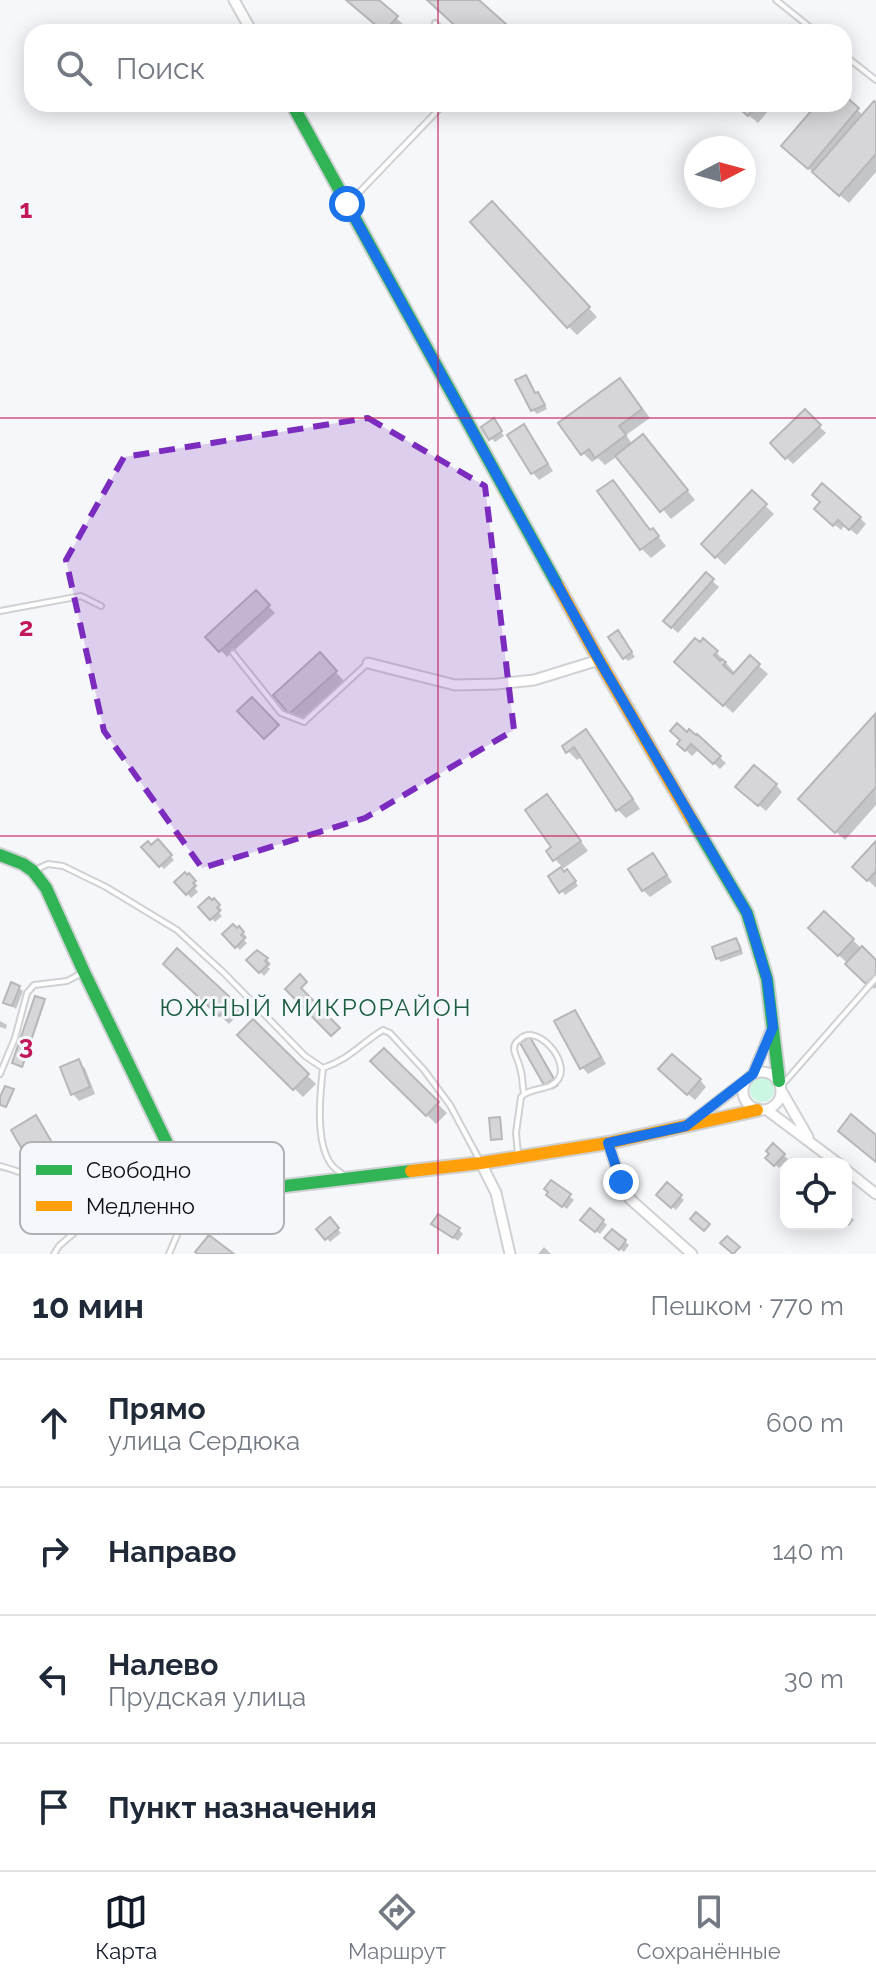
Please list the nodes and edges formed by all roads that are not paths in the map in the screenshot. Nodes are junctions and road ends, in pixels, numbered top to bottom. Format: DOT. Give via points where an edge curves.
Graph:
graph roads {
  1 [pos="234,0"];
  2 [pos="776,0"];
  3 [pos="248,24"];
  4 [pos="806,24"];
  5 [pos="852,61"];
  6 [pos="876,80"];
  7 [pos="296,112"];
  8 [pos="436,112"];
  9 [pos="347,204"];
  10 [pos="101,606"];
  11 [pos="0,611"];
  12 [pos="233,653"];
  13 [pos="599,660"];
  14 [pos="368,663"];
  15 [pos="0,855"];
  16 [pos="33,871"];
  17 [pos="84,972"];
  18 [pos="876,978"];
  19 [pos="773,1027"];
  20 [pos="323,1068"];
  21 [pos="0,1074"];
  22 [pos="749,1078"];
  23 [pos="780,1086"];
  24 [pos="524,1093"];
  25 [pos="762,1110"];
  26 [pos="686,1126"];
  27 [pos="166,1142"];
  28 [pos="608,1143"];
  29 [pos="812,1143"];
  30 [pos="518,1157"];
  31 [pos="831,1158"];
  32 [pos="481,1163"];
  33 [pos="0,1166"];
  34 [pos="20,1171"];
  35 [pos="852,1175"];
  36 [pos="349,1179"];
  37 [pos="284,1186"];
  38 [pos="876,1194"];
  39 [pos="73,1234"];
  40 [pos="177,1234"];
  41 [pos="54,1254"];
  42 [pos="169,1254"];
  43 [pos="510,1254"];
  44 [pos="692,1254"];
  1 -- 3 [label="street"];
  2 -- 4 [label="lane"];
  5 -- 6 [label="lane"];
  7 -- 9 [label="street"];
  8 -- 9 [label="lane"];
  9 -- 13 [label="street"];
  10 -- 11 [label="lane" via="81,596"];
  12 -- 14 [label="lane" via="281,713 304,722"];
  13 -- 14 [label="street" via="534,680 469,685"];
  13 -- 19 [label="street" via="747,913 767,979"];
  15 -- 16 [label="street"];
  16 -- 17 [label="street"];
  16 -- 20 [label="lane" via="48,864 63,866 177,930"];
  17 -- 21 [label="lane" via="67,981 34,985 27,993"];
  17 -- 27 [label="street"];
  18 -- 23 [label="lane"];
  19 -- 22 [label="street"];
  19 -- 23 [label="street"];
  20 -- 32 [label="lane" via="353,1054 383,1030 390,1033 450,1105"];
  20 -- 36 [label="lane" via="321,1134 331,1164"];
  22 -- 23 [label="street" via="770,1073"];
  22 -- 25 [label="street" via="744,1098"];
  22 -- 26 [label="street"];
  23 -- 25 [label="street" via="777,1103"];
  23 -- 29 [label="street"];
  24 -- 24 [label="lane" via="552,1085 561,1070 551,1049 531,1034 514,1048"];
  24 -- 30 [label="lane" via="517,1115"];
  25 -- 26 [label="street"];
  25 -- 29 [label="street"];
  26 -- 28 [label="street"];
  28 -- 30 [label="street"];
  28 -- 44 [label="street" via="630,1199"];
  29 -- 31 [label="street"];
  30 -- 32 [label="street"];
  32 -- 36 [label="street"];
  32 -- 43 [label="street" via="496,1193"];
  33 -- 34 [label="lane"];
  35 -- 38 [label="street"];
  36 -- 37 [label="street"];
  39 -- 41 [label="lane"];
  40 -- 42 [label="lane"];
}
